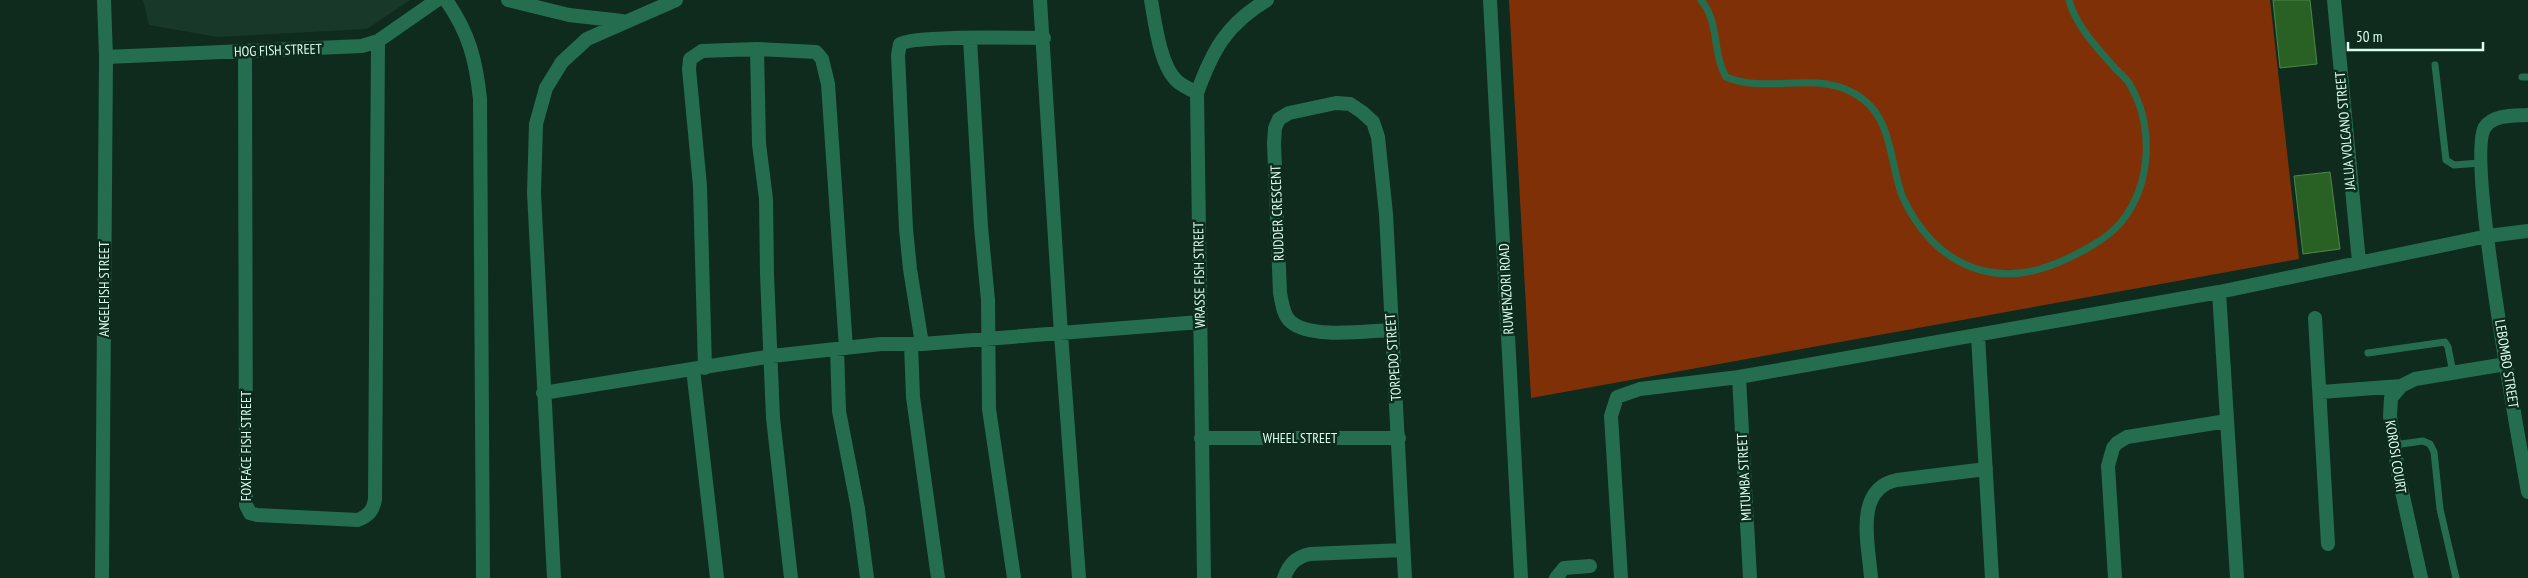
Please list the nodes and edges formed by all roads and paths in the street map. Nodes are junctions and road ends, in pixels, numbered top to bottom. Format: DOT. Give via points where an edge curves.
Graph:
graph roads {
  1 [pos="104,0"];
  2 [pos="437,0"];
  3 [pos="446,0"];
  4 [pos="508,0"];
  5 [pos="676,0"];
  6 [pos="1040,0"];
  7 [pos="1151,0"];
  8 [pos="1267,0"];
  9 [pos="1490,0"];
  10 [pos="1701,0"];
  11 [pos="2069,0"];
  12 [pos="2334,0"];
  13 [pos="627,21"];
  14 [pos="1044,38"];
  15 [pos="970,39"];
  16 [pos="378,41"];
  17 [pos="757,48"];
  18 [pos="246,51"];
  19 [pos="106,57"];
  20 [pos="2435,65"];
  21 [pos="1197,93"];
  22 [pos="2528,115"];
  23 [pos="1378,137"];
  24 [pos="2480,163"];
  25 [pos="2528,231"];
  26 [pos="2488,236"];
  27 [pos="2359,262"];
  28 [pos="2219,292"];
  29 [pos="2315,318"];
  30 [pos="1200,322"];
  31 [pos="1391,330"];
  32 [pos="1061,334"];
  33 [pos="1978,336"];
  34 [pos="988,337"];
  35 [pos="916,344"];
  36 [pos="842,349"];
  37 [pos="2368,353"];
  38 [pos="772,356"];
  39 [pos="2506,364"];
  40 [pos="699,368"];
  41 [pos="2453,373"];
  42 [pos="1739,377"];
  43 [pos="2401,386"];
  44 [pos="2321,392"];
  45 [pos="543,393"];
  46 [pos="2227,421"];
  47 [pos="1201,438"];
  48 [pos="1399,438"];
  49 [pos="2394,445"];
  50 [pos="1986,470"];
  51 [pos="2528,492"];
  52 [pos="2328,544"];
  53 [pos="1403,550"];
  54 [pos="1590,566"];
  55 [pos="102,578"];
  56 [pos="483,578"];
  57 [pos="554,578"];
  58 [pos="717,578"];
  59 [pos="791,578"];
  60 [pos="867,578"];
  61 [pos="938,578"];
  62 [pos="1014,578"];
  63 [pos="1080,578"];
  64 [pos="1204,578"];
  65 [pos="1284,578"];
  66 [pos="1405,578"];
  67 [pos="1521,578"];
  68 [pos="1556,578"];
  69 [pos="1621,578"];
  70 [pos="1750,578"];
  71 [pos="1872,578"];
  72 [pos="1992,578"];
  73 [pos="2115,578"];
  74 [pos="2237,578"];
  75 [pos="2421,578"];
  76 [pos="2456,578"];
  1 -- 19 [label="street, ANGELFISH STREET"];
  2 -- 16 [label="street, HOG FISH STREET"];
  3 -- 56 [label="street" via="470,45 480,100"];
  4 -- 13 [label="street" via="568,15"];
  5 -- 13 [label="street"];
  6 -- 14 [label="street"];
  7 -- 21 [label="street" via="1169,71 1177,82"];
  8 -- 21 [label="street, WRASSE FISH STREET" via="1248,11 1224,35 1209,60"];
  9 -- 67 [label="street, RUWENZORI ROAD"];
  10 -- 11 [label="lane" via="1712,19 1720,66 1726,77 1748,83 1826,82 1864,100 1882,123 1903,197 1913,218 1932,240 1951,255 1969,267 1992,274 2028,273 2060,263 2122,222 2138,196 2147,158 2138,101 2128,82 2080,27"];
  12 -- 27 [label="street, JALUA VOLCANO STREET"];
  13 -- 45 [label="street" via="587,39 562,62 546,88 536,124 534,193"];
  14 -- 15 [label="street"];
  14 -- 32 [label="street"];
  15 -- 34 [label="street"];
  15 -- 35 [label="street" via="910,41 903,42 899,48 906,228"];
  16 -- 18 [label="street, HOG FISH STREET" via="362,46"];
  16 -- 18 [label="street, FOXFACE FISH STREET" via="375,499 369,515 358,520 256,515 250,513 246,506"];
  17 -- 36 [label="street" via="816,52 826,70"];
  17 -- 38 [label="street" via="758,124 766,199"];
  17 -- 40 [label="street" via="702,51 690,59 701,196"];
  18 -- 19 [label="street, HOG FISH STREET"];
  19 -- 55 [label="street, ANGELFISH STREET"];
  20 -- 24 [label="lane" via="2446,160 2454,165"];
  21 -- 30 [label="street, WRASSE FISH STREET"];
  22 -- 24 [label="street, LEBOMBO STREET" via="2489,123 2482,134"];
  23 -- 31 [label="street, TORPEDO STREET" via="1386,214"];
  23 -- 31 [label="street, RUDDER CRESCENT" via="1373,122 1350,104 1305,108 1279,119 1274,143 1280,293 1290,322 1302,328 1315,332"];
  24 -- 26 [label="street, LEBOMBO STREET"];
  25 -- 26 [label="street"];
  26 -- 27 [label="street"];
  26 -- 39 [label="street, LEBOMBO STREET"];
  27 -- 28 [label="street"];
  28 -- 33 [label="street"];
  28 -- 46 [label="street"];
  29 -- 44 [label="street"];
  30 -- 32 [label="street"];
  30 -- 47 [label="street, WRASSE FISH STREET"];
  31 -- 48 [label="street, TORPEDO STREET"];
  32 -- 34 [label="street"];
  32 -- 63 [label="street"];
  33 -- 42 [label="street"];
  33 -- 50 [label="street"];
  34 -- 35 [label="street"];
  34 -- 62 [label="street" via="989,409"];
  35 -- 36 [label="street"];
  35 -- 61 [label="street" via="913,397"];
  36 -- 38 [label="street"];
  36 -- 60 [label="street" via="839,411 858,509"];
  37 -- 41 [label="lane" via="2445,342"];
  38 -- 40 [label="street"];
  38 -- 59 [label="street" via="773,418"];
  39 -- 41 [label="street"];
  39 -- 51 [label="street, LEBOMBO STREET"];
  40 -- 45 [label="street"];
  40 -- 58 [label="street"];
  41 -- 43 [label="street" via="2415,379"];
  42 -- 69 [label="street" via="1640,389 1617,397 1611,416"];
  42 -- 70 [label="street, MITUMBA STREET"];
  43 -- 44 [label="street"];
  43 -- 49 [label="street, KOROSI COURT" via="2391,398 2389,407"];
  44 -- 52 [label="street"];
  45 -- 57 [label="street"];
  46 -- 73 [label="street" via="2127,437 2113,448 2108,466"];
  46 -- 74 [label="street"];
  47 -- 48 [label="street, WHEEL STREET"];
  47 -- 64 [label="street, WRASSE FISH STREET"];
  48 -- 53 [label="street, TORPEDO STREET"];
  49 -- 75 [label="street, KOROSI COURT"];
  49 -- 76 [label="lane" via="2423,441 2430,444 2434,452 2440,509"];
  50 -- 71 [label="street" via="1889,481 1878,489 1870,501 1867,516"];
  50 -- 72 [label="street"];
  53 -- 65 [label="street" via="1310,554 1298,557"];
  53 -- 66 [label="street, TORPEDO STREET"];
  54 -- 68 [label="street" via="1564,568"];
}
